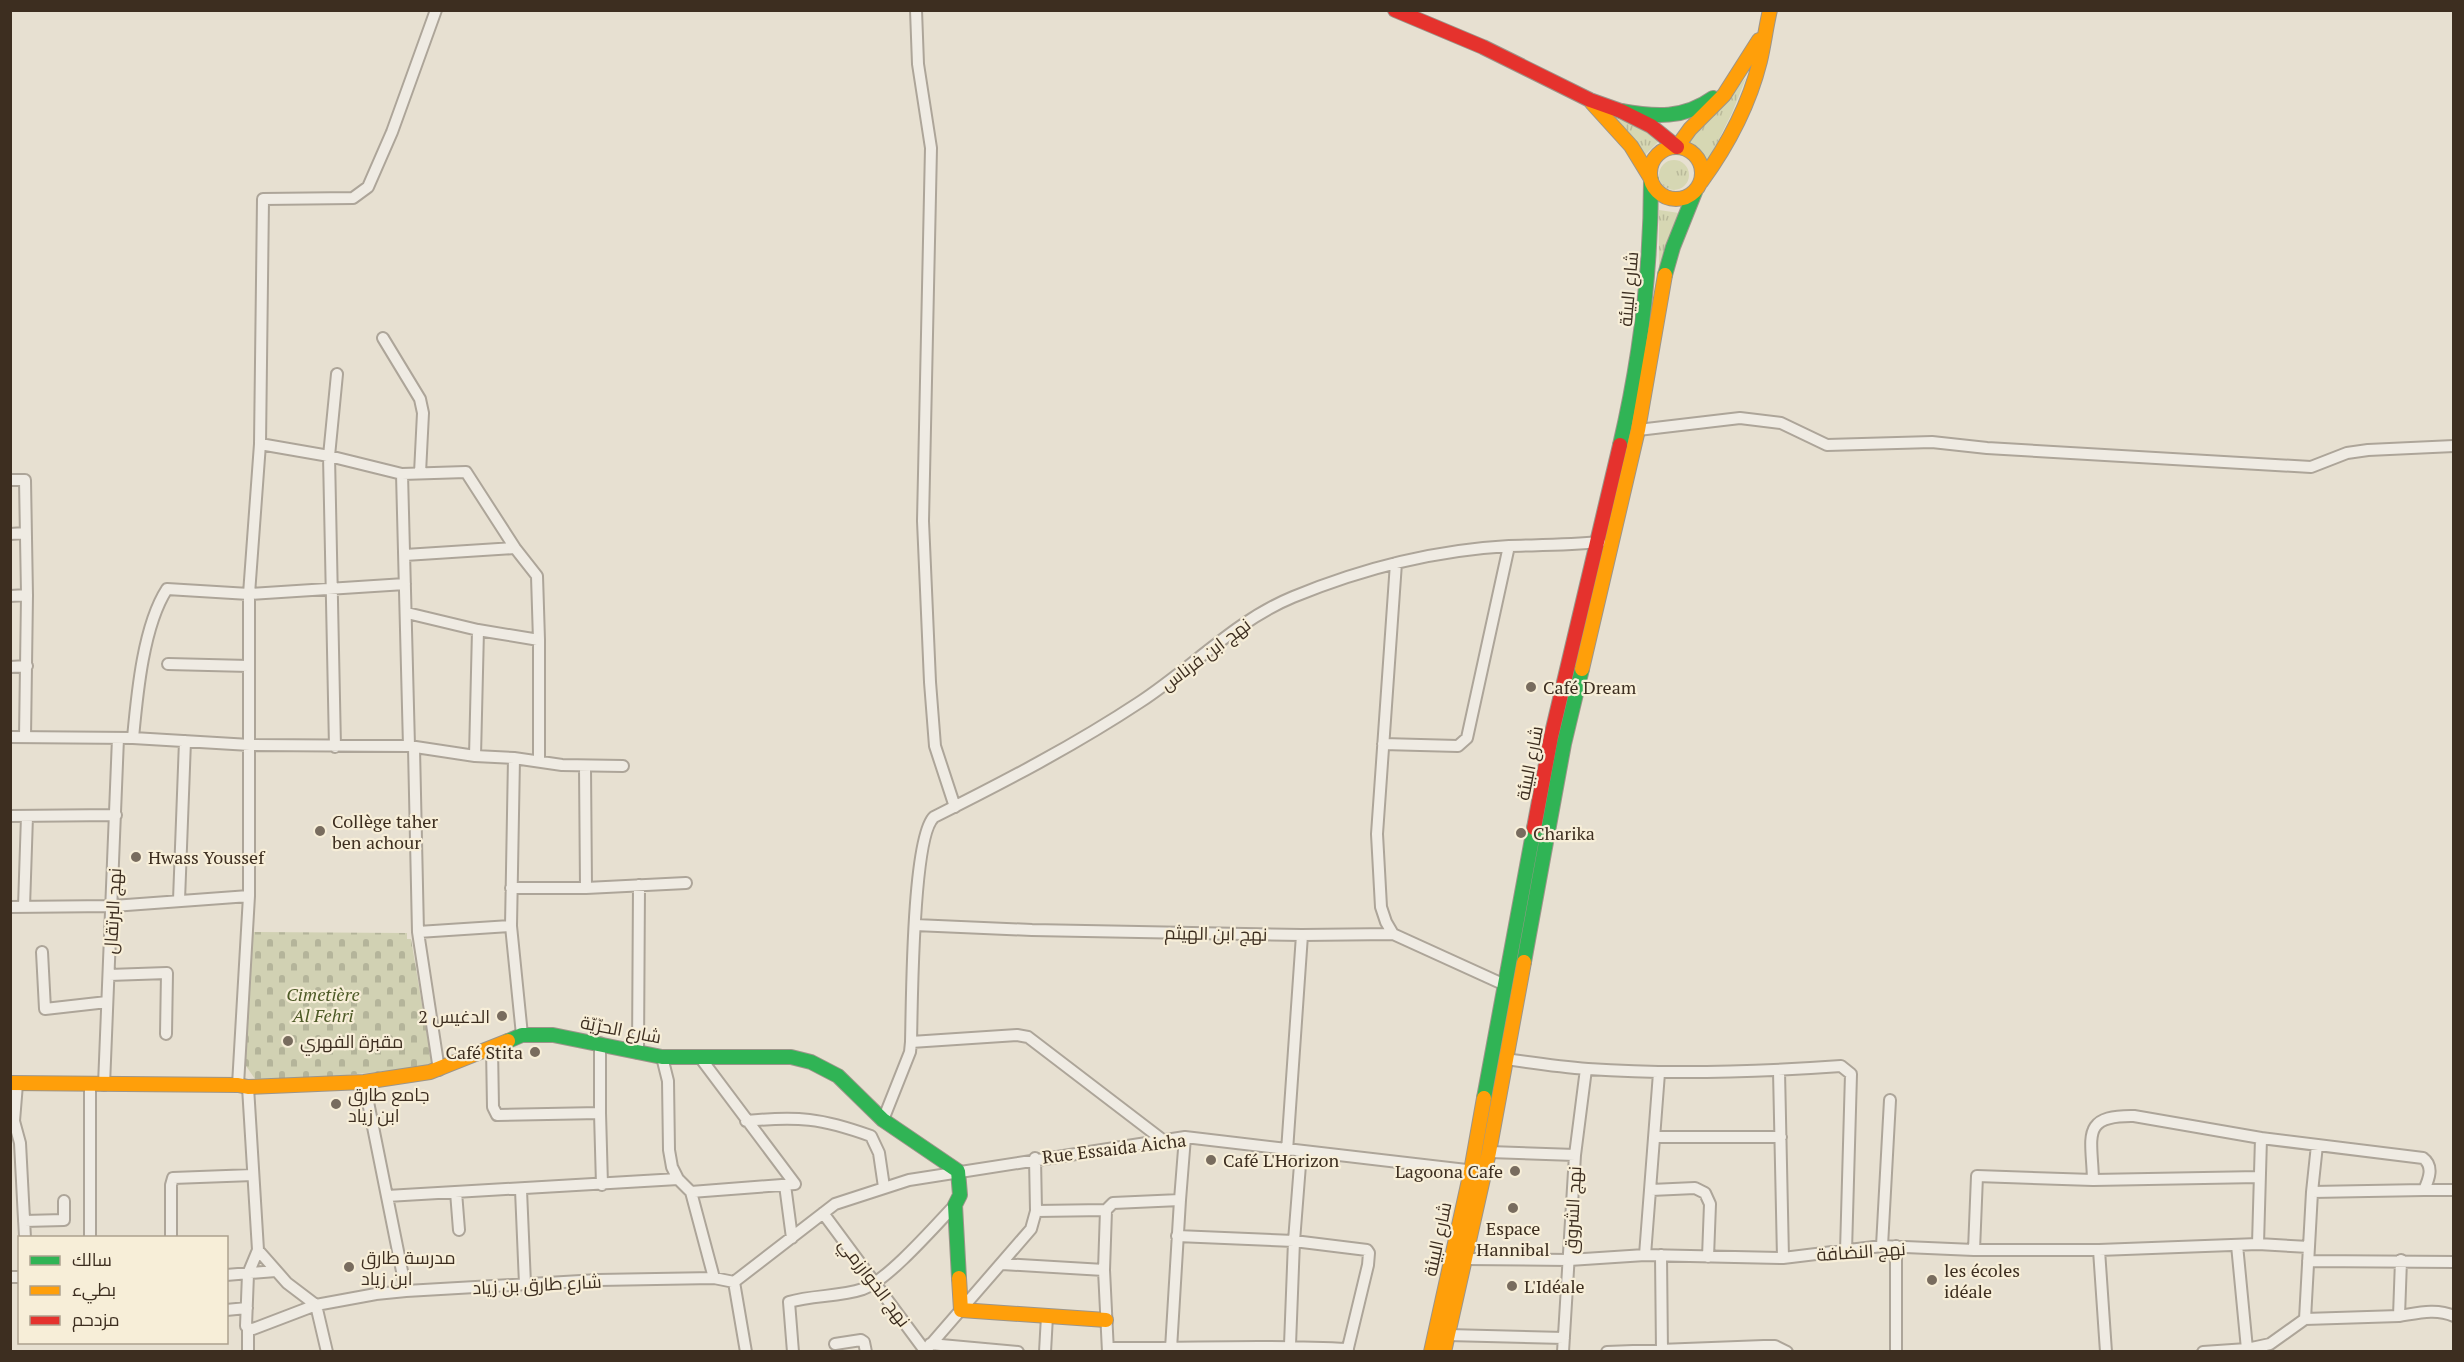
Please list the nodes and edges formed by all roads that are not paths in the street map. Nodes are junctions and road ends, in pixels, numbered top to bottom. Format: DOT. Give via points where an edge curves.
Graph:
graph roads {
  1 [pos="436,10"];
  2 [pos="916,10"];
  3 [pos="1395,10"];
  4 [pos="1770,10"];
  5 [pos="1765,29"];
  6 [pos="1748,60"];
  7 [pos="1590,100"];
  8 [pos="1621,111"];
  9 [pos="1677,147"];
  10 [pos="1651,179"];
  11 [pos="1698,187"];
  12 [pos="383,338"];
  13 [pos="337,374"];
  14 [pos="1638,430"];
  15 [pos="260,444"];
  16 [pos="2454,446"];
  17 [pos="329,456"];
  18 [pos="420,473"];
  19 [pos="402,474"];
  20 [pos="10,480"];
  21 [pos="25,533"];
  22 [pos="10,534"];
  23 [pos="1612,541"];
  24 [pos="1596,543"];
  25 [pos="1509,546"];
  26 [pos="515,548"];
  27 [pos="405,555"];
  28 [pos="1396,563"];
  29 [pos="405,584"];
  30 [pos="331,588"];
  31 [pos="249,594"];
  32 [pos="27,595"];
  33 [pos="10,596"];
  34 [pos="407,613"];
  35 [pos="478,630"];
  36 [pos="538,640"];
  37 [pos="168,664"];
  38 [pos="27,666"];
  39 [pos="249,666"];
  40 [pos="10,667"];
  41 [pos="10,737"];
  42 [pos="25,737"];
  43 [pos="118,738"];
  44 [pos="133,738"];
  45 [pos="185,741"];
  46 [pos="1383,744"];
  47 [pos="250,745"];
  48 [pos="335,747"];
  49 [pos="412,747"];
  50 [pos="475,756"];
  51 [pos="514,758"];
  52 [pos="539,760"];
  53 [pos="585,766"];
  54 [pos="623,766"];
  55 [pos="955,807"];
  56 [pos="116,815"];
  57 [pos="10,816"];
  58 [pos="27,816"];
  59 [pos="687,883"];
  60 [pos="639,885"];
  61 [pos="511,888"];
  62 [pos="586,888"];
  63 [pos="249,896"];
  64 [pos="179,900"];
  65 [pos="113,906"];
  66 [pos="10,907"];
  67 [pos="24,907"];
  68 [pos="915,925"];
  69 [pos="511,926"];
  70 [pos="418,932"];
  71 [pos="1394,934"];
  72 [pos="1302,935"];
  73 [pos="42,952"];
  74 [pos="109,975"];
  75 [pos="1505,985"];
  76 [pos="107,1002"];
  77 [pos="166,1034"];
  78 [pos="522,1035"];
  79 [pos="911,1042"];
  80 [pos="600,1043"];
  81 [pos="492,1048"];
  82 [pos="638,1053"];
  83 [pos="662,1056"];
  84 [pos="699,1056"];
  85 [pos="1506,1059"];
  86 [pos="1586,1069"];
  87 [pos="439,1070"];
  88 [pos="1779,1071"];
  89 [pos="1659,1073"];
  90 [pos="364,1082"];
  91 [pos="14,1083"];
  92 [pos="90,1084"];
  93 [pos="104,1084"];
  94 [pos="243,1086"];
  95 [pos="1890,1100"];
  96 [pos="600,1113"];
  97 [pos="883,1120"];
  98 [pos="12,1121"];
  99 [pos="746,1121"];
  100 [pos="1185,1137"];
  101 [pos="1655,1137"];
  102 [pos="1781,1137"];
  103 [pos="2261,1137"];
  104 [pos="1164,1141"];
  105 [pos="2317,1145"];
  106 [pos="1287,1151"];
  107 [pos="1301,1152"];
  108 [pos="1489,1152"];
  109 [pos="1575,1155"];
  110 [pos="1035,1158"];
  111 [pos="22,1166"];
  112 [pos="10,1167"];
  113 [pos="958,1171"];
  114 [pos="1478,1171"];
  115 [pos="253,1175"];
  116 [pos="2259,1177"];
  117 [pos="678,1179"];
  118 [pos="2093,1180"];
  119 [pos="790,1184"];
  120 [pos="602,1185"];
  121 [pos="884,1186"];
  122 [pos="521,1190"];
  123 [pos="1651,1190"];
  124 [pos="2424,1190"];
  125 [pos="2454,1190"];
  126 [pos="2312,1191"];
  127 [pos="456,1192"];
  128 [pos="691,1192"];
  129 [pos="387,1196"];
  130 [pos="1180,1200"];
  131 [pos="64,1201"];
  132 [pos="955,1204"];
  133 [pos="1106,1210"];
  134 [pos="1036,1211"];
  135 [pos="823,1213"];
  136 [pos="24,1221"];
  137 [pos="459,1230"];
  138 [pos="25,1236"];
  139 [pos="90,1236"];
  140 [pos="171,1236"];
  141 [pos="1177,1236"];
  142 [pos="792,1238"];
  143 [pos="1294,1242"];
  144 [pos="2258,1244"];
  145 [pos="2237,1245"];
  146 [pos="1882,1246"];
  147 [pos="1896,1246"];
  148 [pos="2309,1247"];
  149 [pos="258,1250"];
  150 [pos="1974,1250"];
  151 [pos="2099,1250"];
  152 [pos="1846,1251"];
  153 [pos="1645,1255"];
  154 [pos="1661,1255"];
  155 [pos="1708,1257"];
  156 [pos="1465,1258"];
  157 [pos="1783,1258"];
  158 [pos="1569,1260"];
  159 [pos="2401,1260"];
  160 [pos="2308,1262"];
  161 [pos="2454,1262"];
  162 [pos="1002,1264"];
  163 [pos="1104,1270"];
  164 [pos="276,1271"];
  165 [pos="248,1274"];
  166 [pos="228,1275"];
  167 [pos="714,1278"];
  168 [pos="734,1282"];
  169 [pos="876,1282"];
  170 [pos="525,1284"];
  171 [pos="406,1291"];
  172 [pos="316,1305"];
  173 [pos="247,1308"];
  174 [pos="228,1310"];
  175 [pos="961,1310"];
  176 [pos="1047,1316"];
  177 [pos="2399,1316"];
  178 [pos="2454,1316"];
  179 [pos="2305,1319"];
  180 [pos="1106,1320"];
  181 [pos="248,1328"];
  182 [pos="1448,1335"];
  183 [pos="1564,1338"];
  184 [pos="835,1344"];
  185 [pos="1290,1345"];
  186 [pos="927,1349"];
  187 [pos="1171,1349"];
  188 [pos="1264,1349"];
  189 [pos="1108,1350"];
  190 [pos="1347,1350"];
  191 [pos="1662,1350"];
  192 [pos="2247,1350"];
  193 [pos="248,1352"];
  194 [pos="327,1352"];
  195 [pos="746,1352"];
  196 [pos="793,1352"];
  197 [pos="866,1352"];
  198 [pos="1018,1352"];
  199 [pos="1045,1352"];
  200 [pos="1431,1352"];
  201 [pos="1444,1352"];
  202 [pos="1563,1352"];
  203 [pos="1607,1352"];
  204 [pos="1787,1352"];
  205 [pos="1896,1352"];
  206 [pos="2106,1352"];
  207 [pos="2203,1352"];
  1 -- 15 [label="street" via="369,186 353,198 263,199"];
  2 -- 55 [label="street" via="918,64 931,148 923,521 930,682 934,746"];
  3 -- 7 [label="main road" via="1483,47"];
  4 -- 5 [label="main road"];
  5 -- 6 [label="main road"];
  5 -- 11 [label="main road, شارع البيئة" via="1760,61 1744,109"];
  6 -- 8 [label="main road" via="1711,100 1692,112 1656,117"];
  6 -- 9 [label="main road" via="1728,91"];
  7 -- 8 [label="main road"];
  7 -- 10 [label="main road" via="1631,146"];
  8 -- 9 [label="main road" via="1651,126"];
  9 -- 10 [label="main road" via="1658,154 1650,169"];
  9 -- 11 [label="main road" via="1690,151 1702,168"];
  10 -- 11 [label="main road" via="1661,195 1670,199 1678,199"];
  10 -- 24 [label="main road, شارع البيئة" via="1649,266 1641,351 1624,437"];
  11 -- 14 [label="main road, شارع البيئة" via="1673,247 1661,289"];
  12 -- 18 [label="street" via="420,399"];
  13 -- 17 [label="street"];
  14 -- 16 [label="street" via="1740,418 1781,423 1827,445 1932,442 2312,467 2347,453"];
  14 -- 23 [label="main road, شارع البيئة"];
  15 -- 17 [label="street"];
  15 -- 31 [label="street"];
  17 -- 19 [label="street"];
  17 -- 30 [label="street"];
  18 -- 19 [label="street"];
  18 -- 26 [label="street" via="466,472"];
  19 -- 27 [label="street"];
  20 -- 21 [label="street" via="25,480"];
  21 -- 22 [label="street"];
  21 -- 32 [label="street"];
  23 -- 24 [label="street, نهج ابن فرناس"];
  23 -- 85 [label="main road, شارع البيئة" via="1564,744"];
  24 -- 25 [label="street, نهج ابن فرناس"];
  24 -- 75 [label="main road, شارع البيئة" via="1551,737"];
  25 -- 28 [label="street, نهج ابن فرناس"];
  25 -- 46 [label="street" via="1467,738 1458,746"];
  26 -- 27 [label="street"];
  26 -- 36 [label="street" via="537,576"];
  27 -- 29 [label="street"];
  28 -- 46 [label="street"];
  28 -- 55 [label="street, نهج ابن فرناس" via="1308,591 1259,614 1141,702"];
  29 -- 30 [label="street"];
  29 -- 34 [label="street"];
  30 -- 31 [label="street"];
  30 -- 48 [label="street"];
  31 -- 39 [label="street"];
  31 -- 44 [label="street" via="167,589 140,673"];
  32 -- 33 [label="street"];
  32 -- 38 [label="street"];
  34 -- 35 [label="street"];
  34 -- 49 [label="street"];
  35 -- 36 [label="street"];
  35 -- 50 [label="street"];
  36 -- 52 [label="street"];
  37 -- 39 [label="street"];
  38 -- 40 [label="street"];
  38 -- 42 [label="street"];
  39 -- 47 [label="street"];
  41 -- 42 [label="street"];
  42 -- 43 [label="street"];
  43 -- 44 [label="street"];
  43 -- 56 [label="street, نهج البرتقال"];
  44 -- 45 [label="street"];
  45 -- 47 [label="street"];
  45 -- 64 [label="street"];
  46 -- 71 [label="street" via="1377,834 1381,907"];
  47 -- 48 [label="street"];
  47 -- 63 [label="street"];
  48 -- 49 [label="street"];
  49 -- 50 [label="street"];
  49 -- 70 [label="street"];
  50 -- 51 [label="street"];
  51 -- 52 [label="street"];
  51 -- 61 [label="street"];
  52 -- 53 [label="street"];
  53 -- 54 [label="street"];
  53 -- 62 [label="street"];
  55 -- 68 [label="street, نهج ابن فرناس" via="930,821 923,845"];
  56 -- 58 [label="street"];
  56 -- 65 [label="street, نهج البرتقال"];
  57 -- 58 [label="street"];
  58 -- 67 [label="street"];
  59 -- 60 [label="street"];
  60 -- 62 [label="street"];
  60 -- 82 [label="street"];
  61 -- 62 [label="street"];
  61 -- 69 [label="street"];
  63 -- 64 [label="street"];
  63 -- 94 [label="street"];
  64 -- 65 [label="street"];
  65 -- 67 [label="street"];
  65 -- 74 [label="street, نهج البرتقال"];
  66 -- 67 [label="street"];
  68 -- 72 [label="street, نهج ابن الهيثم"];
  68 -- 79 [label="street"];
  69 -- 70 [label="street"];
  69 -- 78 [label="street"];
  70 -- 87 [label="street"];
  71 -- 72 [label="street, نهج ابن الهيثم"];
  71 -- 75 [label="street, نهج ابن الهيثم"];
  72 -- 106 [label="street"];
  73 -- 76 [label="street" via="45,1009"];
  74 -- 76 [label="street, نهج البرتقال"];
  74 -- 77 [label="street" via="167,972"];
  75 -- 114 [label="main road, شارع البيئة"];
  76 -- 93 [label="street, نهج البرتقال"];
  78 -- 80 [label="main road, شارع الحرّيّة" via="553,1035"];
  78 -- 81 [label="main road, شارع الحرّيّة"];
  79 -- 97 [label="street"];
  79 -- 104 [label="street" via="1028,1037"];
  80 -- 82 [label="main road, شارع الحرّيّة"];
  80 -- 96 [label="street"];
  81 -- 87 [label="main road, شارع الحرّيّة"];
  81 -- 96 [label="street" via="493,1107 497,1115"];
  82 -- 83 [label="main road, شارع الحرّيّة"];
  83 -- 84 [label="main road, شارع الحرّيّة"];
  83 -- 117 [label="street" via="668,1081 669,1150"];
  84 -- 97 [label="main road, شارع الحرّيّة" via="792,1057 811,1062 838,1076"];
  84 -- 99 [label="street"];
  85 -- 86 [label="street"];
  85 -- 108 [label="main road, شارع البيئة"];
  86 -- 89 [label="street"];
  86 -- 109 [label="street, نهج الشروق"];
  87 -- 90 [label="main road, شارع الحرّيّة"];
  88 -- 89 [label="street"];
  88 -- 102 [label="street"];
  88 -- 152 [label="street" via="1841,1066 1851,1074"];
  89 -- 101 [label="street"];
  90 -- 94 [label="main road, شارع الحرّيّة"];
  90 -- 129 [label="street"];
  91 -- 92 [label="main road, شارع الحرّيّة"];
  91 -- 98 [label="street"];
  92 -- 93 [label="main road, شارع الحرّيّة"];
  92 -- 139 [label="street"];
  93 -- 94 [label="main road, شارع الحرّيّة"];
  94 -- 115 [label="street"];
  95 -- 146 [label="street"];
  96 -- 120 [label="street"];
  97 -- 113 [label="main road, شارع الحرّيّة"];
  98 -- 111 [label="street" via="20,1143"];
  99 -- 119 [label="street"];
  99 -- 121 [label="street" via="808,1118 871,1136 879,1153"];
  100 -- 104 [label="street, Rue Essaida Aicha"];
  100 -- 106 [label="street, Rue Essaida Aicha"];
  100 -- 130 [label="street"];
  101 -- 102 [label="street"];
  101 -- 123 [label="street"];
  102 -- 157 [label="street"];
  103 -- 105 [label="street"];
  103 -- 116 [label="street"];
  103 -- 118 [label="street" via="2113,1116 2101,1120 2092,1131"];
  104 -- 110 [label="street, Rue Essaida Aicha"];
  105 -- 124 [label="street" via="2423,1158 2430,1173"];
  105 -- 126 [label="street"];
  106 -- 107 [label="street, Rue Essaida Aicha"];
  107 -- 114 [label="street, Rue Essaida Aicha"];
  107 -- 143 [label="street"];
  108 -- 109 [label="street"];
  108 -- 114 [label="main road, شارع البيئة"];
  109 -- 158 [label="street, نهج الشروق"];
  110 -- 113 [label="street, Rue Essaida Aicha"];
  110 -- 134 [label="street"];
  111 -- 112 [label="street"];
  111 -- 136 [label="street"];
  113 -- 121 [label="street, Rue Essaida Aicha"];
  113 -- 132 [label="main road" via="960,1195"];
  114 -- 156 [label="main road, شارع البيئة"];
  114 -- 200 [label="main road, شارع البيئة"];
  115 -- 140 [label="street" via="173,1178"];
  115 -- 149 [label="street"];
  116 -- 118 [label="street"];
  116 -- 144 [label="street"];
  117 -- 120 [label="street"];
  117 -- 128 [label="street"];
  118 -- 150 [label="street" via="1977,1176"];
  119 -- 128 [label="street"];
  119 -- 142 [label="street"];
  120 -- 122 [label="street"];
  121 -- 135 [label="street, Rue Essaida Aicha" via="835,1204"];
  122 -- 127 [label="street"];
  122 -- 170 [label="street"];
  123 -- 153 [label="street"];
  123 -- 155 [label="street" via="1695,1188 1706,1193 1710,1204"];
  124 -- 125 [label="street"];
  124 -- 126 [label="street"];
  126 -- 148 [label="street"];
  127 -- 129 [label="street"];
  127 -- 137 [label="street"];
  128 -- 167 [label="street"];
  129 -- 171 [label="street"];
  130 -- 133 [label="street" via="1113,1203"];
  130 -- 141 [label="street"];
  131 -- 136 [label="street" via="64,1220"];
  132 -- 169 [label="street"];
  132 -- 175 [label="main road"];
  133 -- 134 [label="street"];
  133 -- 163 [label="street"];
  134 -- 162 [label="street" via="1026,1238"];
  135 -- 142 [label="street, Rue Essaida Aicha"];
  135 -- 169 [label="street, نهج الخوارزمي"];
  136 -- 138 [label="street"];
  141 -- 143 [label="street"];
  141 -- 187 [label="street"];
  142 -- 168 [label="street, Rue Essaida Aicha"];
  143 -- 185 [label="street"];
  143 -- 190 [label="street" via="1369,1253"];
  144 -- 145 [label="street, نهج النضافة"];
  144 -- 148 [label="street, نهج النضافة"];
  145 -- 151 [label="street, نهج النضافة"];
  145 -- 192 [label="street"];
  146 -- 147 [label="street, نهج النضافة"];
  146 -- 152 [label="street, نهج النضافة"];
  147 -- 150 [label="street, نهج النضافة"];
  147 -- 205 [label="street"];
  148 -- 160 [label="street"];
  149 -- 164 [label="street"];
  149 -- 165 [label="street"];
  150 -- 151 [label="street, نهج النضافة"];
  151 -- 206 [label="street"];
  152 -- 157 [label="street, نهج النضافة"];
  153 -- 154 [label="street, نهج النضافة"];
  153 -- 158 [label="street, نهج النضافة"];
  154 -- 155 [label="street, نهج النضافة"];
  154 -- 191 [label="street"];
  155 -- 157 [label="street, نهج النضافة"];
  156 -- 158 [label="street, نهج النضافة"];
  156 -- 182 [label="main road, شارع البيئة"];
  158 -- 183 [label="street, نهج الشروق"];
  159 -- 160 [label="street"];
  159 -- 161 [label="street"];
  159 -- 177 [label="street"];
  160 -- 179 [label="street"];
  162 -- 163 [label="street"];
  162 -- 175 [label="street"];
  163 -- 180 [label="street"];
  164 -- 165 [label="street"];
  164 -- 172 [label="street"];
  165 -- 166 [label="street"];
  165 -- 173 [label="street"];
  167 -- 168 [label="street, شارع طارق بن زياد"];
  167 -- 170 [label="street, شارع طارق بن زياد"];
  168 -- 195 [label="street"];
  169 -- 186 [label="street, نهج الخوارزمي"];
  169 -- 196 [label="street" via="862,1289 789,1302"];
  170 -- 171 [label="street, شارع طارق بن زياد"];
  171 -- 172 [label="street, شارع طارق بن زياد"];
  172 -- 181 [label="street, شارع طارق بن زياد"];
  172 -- 194 [label="street"];
  173 -- 174 [label="street"];
  173 -- 181 [label="street"];
  175 -- 176 [label="main road"];
  175 -- 186 [label="street"];
  176 -- 180 [label="main road"];
  176 -- 199 [label="street"];
  177 -- 178 [label="street" via="2431,1311"];
  177 -- 179 [label="street"];
  179 -- 192 [label="street" via="2270,1344"];
  180 -- 189 [label="street"];
  181 -- 193 [label="street"];
  182 -- 183 [label="street"];
  182 -- 201 [label="main road, شارع البيئة"];
  183 -- 202 [label="street, نهج الشروق"];
  184 -- 197 [label="street" via="861,1340"];
  185 -- 188 [label="street"];
  185 -- 190 [label="street"];
  186 -- 198 [label="street"];
  187 -- 188 [label="street"];
  187 -- 189 [label="street"];
  191 -- 203 [label="street"];
  191 -- 204 [label="street" via="1775,1346"];
  192 -- 207 [label="street"];
}
